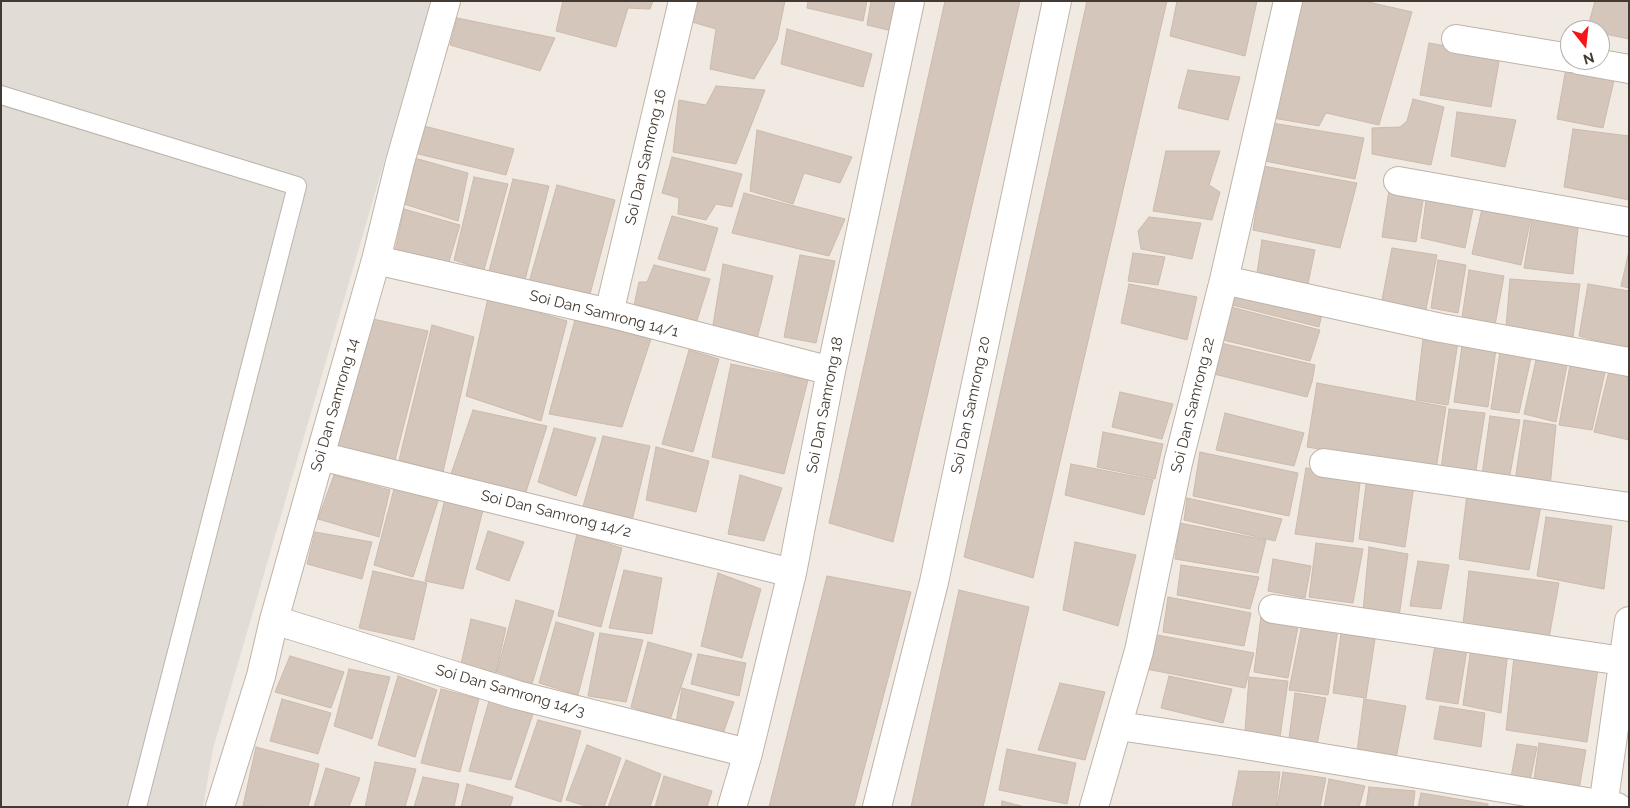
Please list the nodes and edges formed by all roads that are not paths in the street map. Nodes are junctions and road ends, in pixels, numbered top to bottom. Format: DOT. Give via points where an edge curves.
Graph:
graph roads {
  1 [pos="446,1"];
  2 [pos="684,1"];
  3 [pos="910,1"];
  4 [pos="1057,1"];
  5 [pos="1288,1"];
  6 [pos="1456,39"];
  7 [pos="1560,56"];
  8 [pos="1610,65"];
  9 [pos="1629,68"];
  10 [pos="1,95"];
  11 [pos="1398,181"];
  12 [pos="1629,222"];
  13 [pos="376,260"];
  14 [pos="1224,280"];
  15 [pos="609,313"];
  16 [pos="1629,362"];
  17 [pos="831,371"];
  18 [pos="320,456"];
  19 [pos="1324,463"];
  20 [pos="1629,507"];
  21 [pos="792,573"];
  22 [pos="1273,609"];
  23 [pos="274,620"];
  24 [pos="1629,621"];
  25 [pos="1626,662"];
  26 [pos="1119,726"];
  27 [pos="748,752"];
  28 [pos="1608,806"];
  29 [pos="137,807"];
  30 [pos="220,807"];
  31 [pos="732,807"];
  32 [pos="877,807"];
  33 [pos="1094,807"];
  1 -- 13 [label="street, Soi Dan Samrong 14"];
  2 -- 15 [label="street, Soi Dan Samrong 16"];
  3 -- 17 [label="street, Soi Dan Samrong 18"];
  4 -- 32 [label="street, Soi Dan Samrong 20" via="934,582"];
  5 -- 14 [label="street, Soi Dan Samrong 22"];
  6 -- 7 [label="street"];
  8 -- 9 [label="street"];
  10 -- 29 [label="lane" via="297,186"];
  11 -- 12 [label="street"];
  13 -- 15 [label="street, Soi Dan Samrong 14/1"];
  13 -- 18 [label="street, Soi Dan Samrong 14"];
  14 -- 16 [label="street" via="1441,328"];
  14 -- 26 [label="street, Soi Dan Samrong 22" via="1178,464 1139,651"];
  15 -- 17 [label="street, Soi Dan Samrong 14/1"];
  17 -- 21 [label="street, Soi Dan Samrong 18"];
  18 -- 21 [label="street, Soi Dan Samrong 14/2"];
  18 -- 23 [label="street, Soi Dan Samrong 14"];
  19 -- 20 [label="street"];
  21 -- 27 [label="street, Soi Dan Samrong 18"];
  22 -- 25 [label="street"];
  23 -- 27 [label="street, Soi Dan Samrong 14/3" via="517,695"];
  23 -- 30 [label="street, Soi Dan Samrong 14" via="261,676"];
  24 -- 25 [label="street"];
  25 -- 28 [label="street"];
  26 -- 28 [label="street"];
  26 -- 33 [label="street, Soi Dan Samrong 22"];
  27 -- 31 [label="street, Soi Dan Samrong 18"];
}
